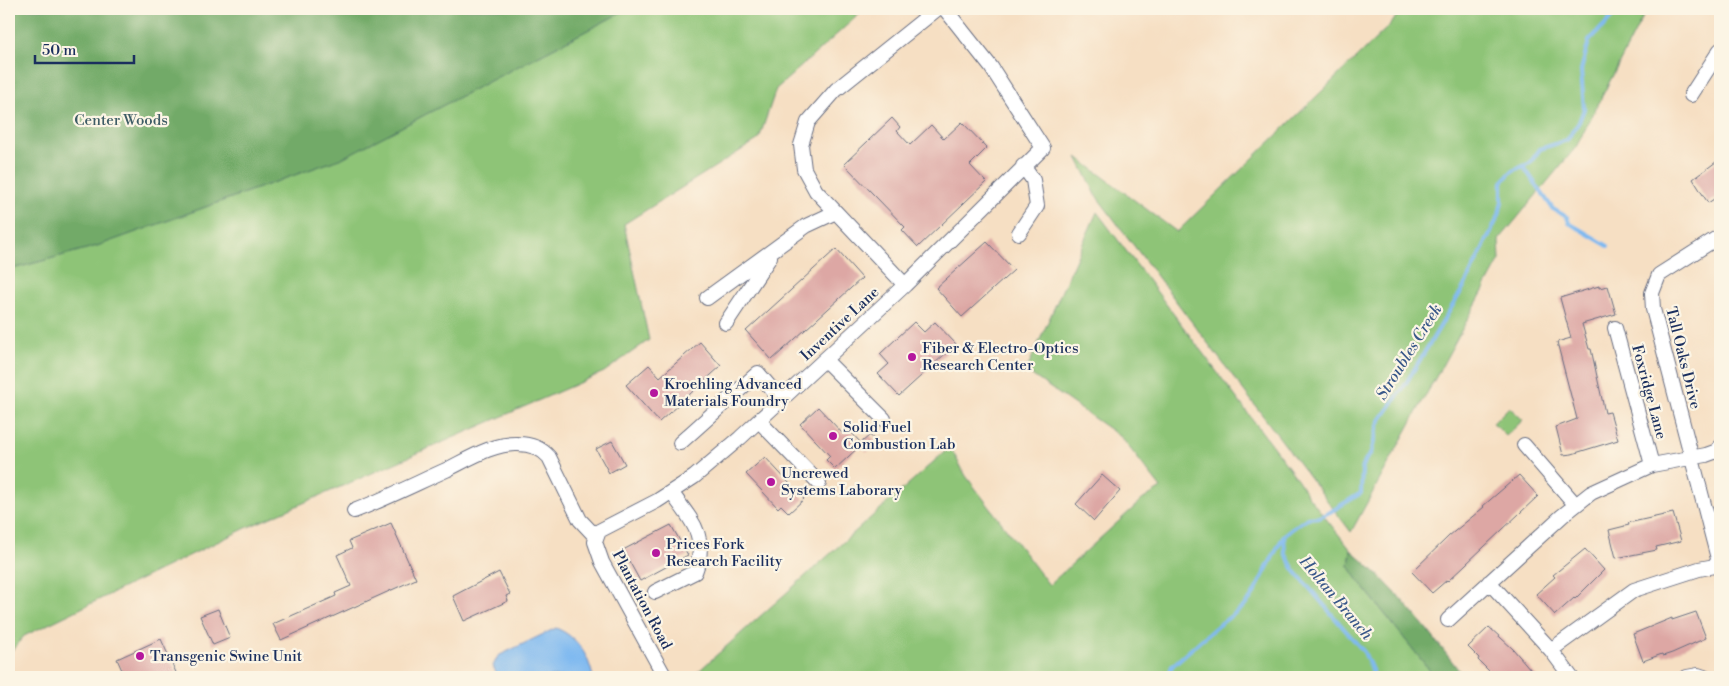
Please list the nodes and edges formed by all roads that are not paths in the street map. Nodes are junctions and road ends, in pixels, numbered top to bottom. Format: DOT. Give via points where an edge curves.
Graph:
graph roads {
  1 [pos="937,9"];
  2 [pos="945,9"];
  3 [pos="1720,50"];
  4 [pos="1691,95"];
  5 [pos="1024,166"];
  6 [pos="836,212"];
  7 [pos="1019,233"];
  8 [pos="1720,236"];
  9 [pos="774,250"];
  10 [pos="905,285"];
  11 [pos="707,298"];
  12 [pos="726,323"];
  13 [pos="1615,328"];
  14 [pos="825,360"];
  15 [pos="782,400"];
  16 [pos="884,419"];
  17 [pos="759,421"];
  18 [pos="680,443"];
  19 [pos="1524,445"];
  20 [pos="1720,447"];
  21 [pos="1692,458"];
  22 [pos="1652,465"];
  23 [pos="819,483"];
  24 [pos="671,492"];
  25 [pos="1575,504"];
  26 [pos="354,511"];
  27 [pos="596,537"];
  28 [pos="1720,565"];
  29 [pos="1489,582"];
  30 [pos="655,592"];
  31 [pos="1448,620"];
  32 [pos="1551,650"];
  33 [pos="665,677"];
  34 [pos="1570,677"];
  35 [pos="1687,677"];
  36 [pos="1704,677"];
  1 -- 6 [label="street" via="836,90 808,122 801,145 804,169 816,191"];
  2 -- 5 [label="street, Inventive Lane" via="991,67 1043,148"];
  3 -- 4 [label="street"];
  5 -- 7 [label="street" via="1032,180 1037,206"];
  5 -- 10 [label="street, Inventive Lane"];
  6 -- 9 [label="street" via="806,226"];
  6 -- 10 [label="street"];
  8 -- 21 [label="street, Tall Oaks Drive" via="1659,275 1652,292 1652,304"];
  9 -- 11 [label="street"];
  9 -- 12 [label="street"];
  10 -- 14 [label="street, Inventive Lane"];
  13 -- 22 [label="street, Foxridge Lane"];
  14 -- 15 [label="street, Inventive Lane"];
  14 -- 16 [label="street"];
  15 -- 17 [label="street, Inventive Lane"];
  15 -- 18 [label="street" via="758,373"];
  17 -- 23 [label="street"];
  17 -- 24 [label="street, Inventive Lane" via="694,478"];
  19 -- 25 [label="street"];
  20 -- 21 [label="street" via="1717,451"];
  21 -- 22 [label="street"];
  21 -- 28 [label="street, Tall Oaks Drive"];
  22 -- 25 [label="street" via="1591,493"];
  24 -- 27 [label="street, Inventive Lane" via="607,525"];
  24 -- 30 [label="street" via="698,531 702,556 695,572"];
  25 -- 29 [label="street"];
  26 -- 27 [label="street" via="477,456 517,444 543,450 580,520"];
  27 -- 33 [label="street, Plantation Road" via="596,548 602,562"];
  28 -- 32 [label="street" via="1634,590"];
  29 -- 31 [label="street"];
  29 -- 32 [label="street"];
  32 -- 34 [label="street"];
  35 -- 36 [label="street"];
}
